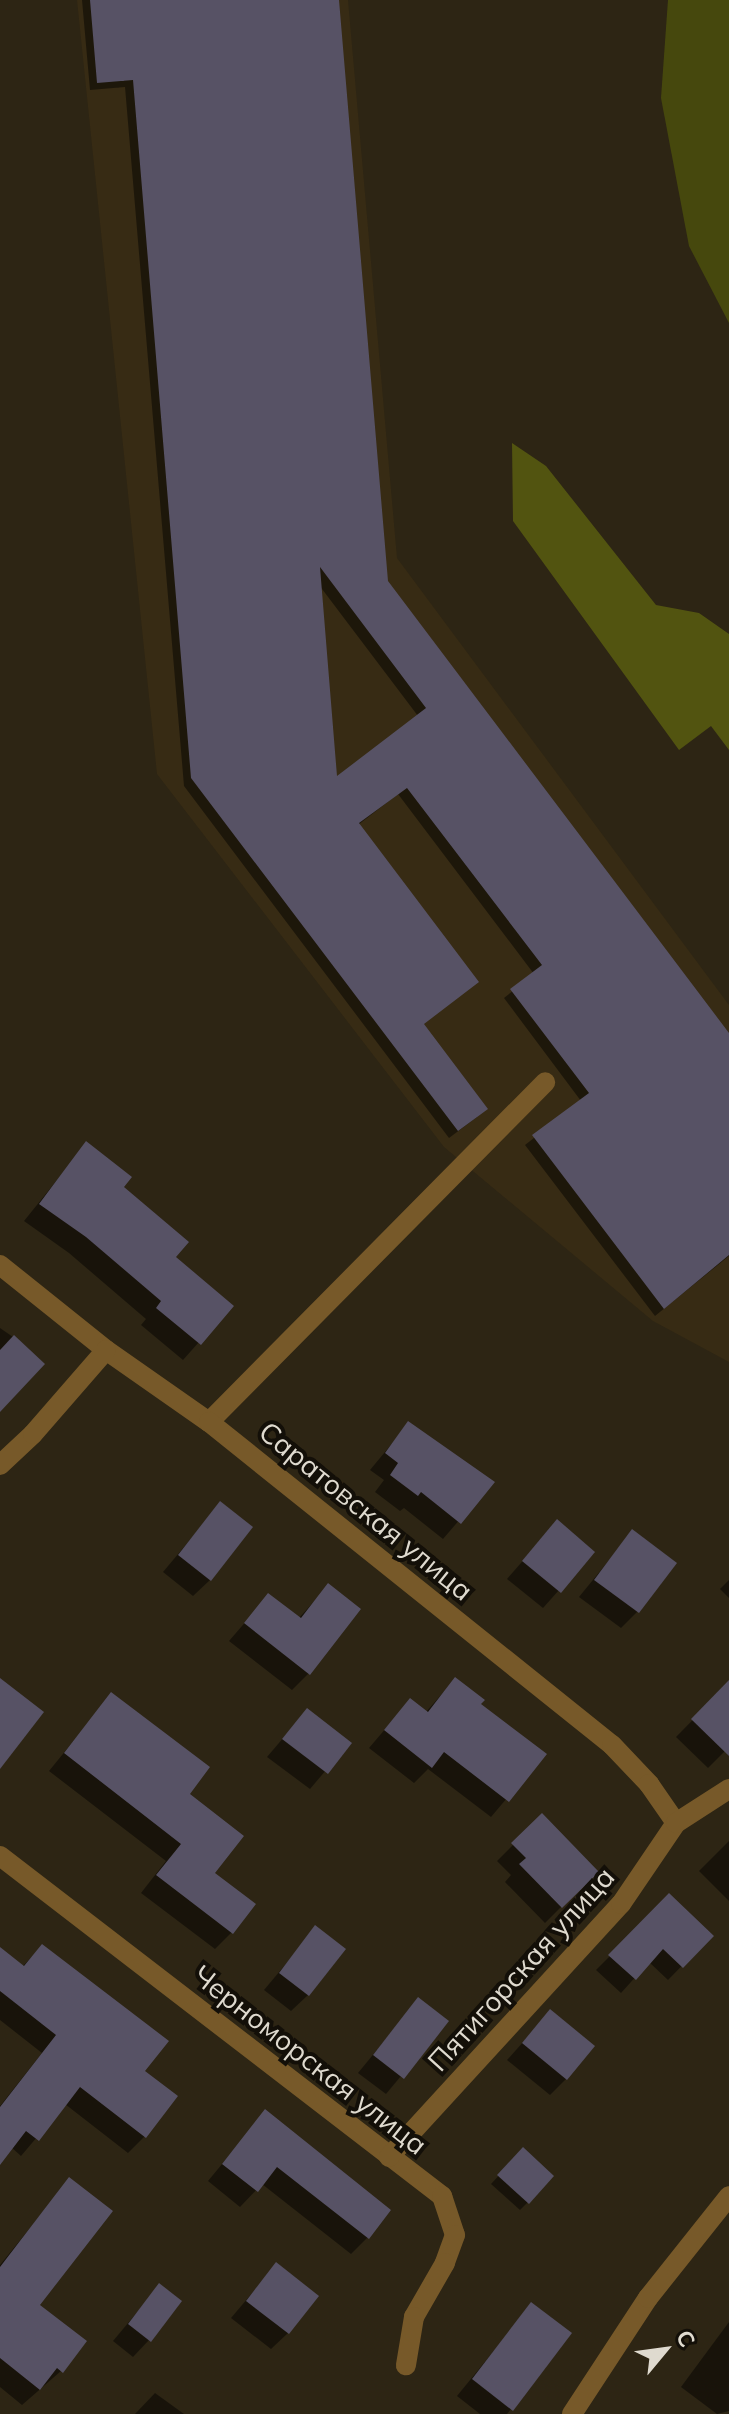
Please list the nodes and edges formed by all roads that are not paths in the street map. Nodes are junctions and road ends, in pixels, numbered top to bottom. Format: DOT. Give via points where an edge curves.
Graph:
graph roads {
  1 [pos="545,1082"];
  2 [pos="0,1265"];
  3 [pos="106,1350"];
  4 [pos="209,1422"];
  5 [pos="0,1465"];
  6 [pos="729,1789"];
  7 [pos="676,1823"];
  8 [pos="0,1856"];
  9 [pos="389,2157"];
  10 [pos="729,2196"];
  11 [pos="406,2365"];
  12 [pos="572,2414"];
  1 -- 4 [label="street"];
  2 -- 3 [label="street, Саратовская улица"];
  3 -- 4 [label="street, Саратовская улица"];
  3 -- 5 [label="street"];
  4 -- 7 [label="street, Саратовская улица" via="612,1745"];
  6 -- 7 [label="street, Пятигорская улица"];
  7 -- 9 [label="street, Пятигорская улица" via="621,1904"];
  8 -- 9 [label="street, Черноморская улица"];
  9 -- 11 [label="street, Черноморская улица" via="442,2196 455,2235 414,2317"];
  10 -- 12 [label="street" via="648,2298"];
}
